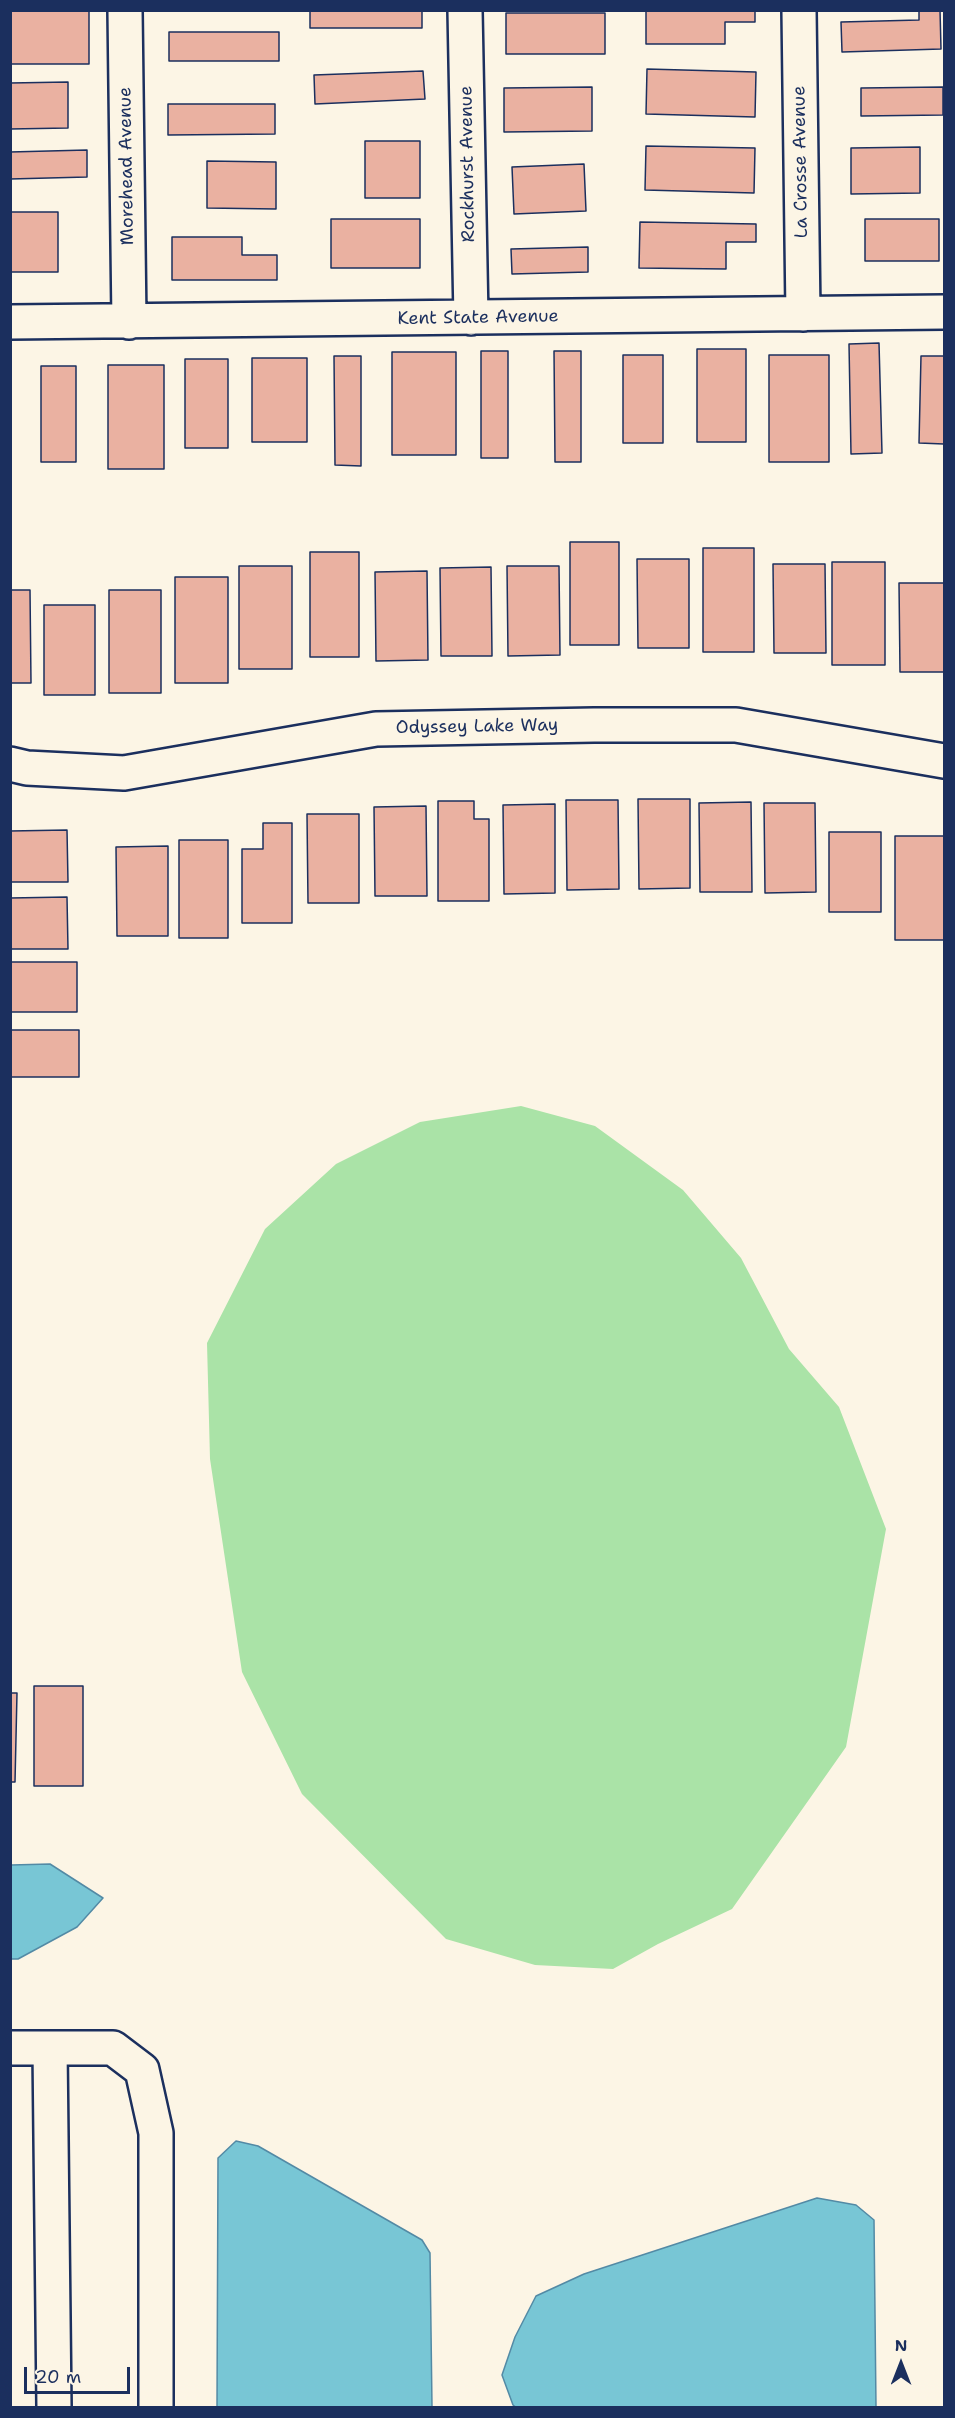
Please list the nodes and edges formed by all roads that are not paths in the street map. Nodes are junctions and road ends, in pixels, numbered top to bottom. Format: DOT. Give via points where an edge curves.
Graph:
graph roads {
  1 [pos="125,10"];
  2 [pos="465,10"];
  3 [pos="799,10"];
  4 [pos="945,312"];
  5 [pos="804,314"];
  6 [pos="471,318"];
  7 [pos="10,322"];
  8 [pos="129,322"];
  9 [pos="945,761"];
  10 [pos="10,764"];
  11 [pos="10,2048"];
  12 [pos="50,2048"];
  13 [pos="54,2408"];
  14 [pos="156,2408"];
  1 -- 8 [label="street, Morehead Avenue"];
  2 -- 6 [label="street, Rockhurst Avenue"];
  3 -- 5 [label="street, La Crosse Avenue"];
  4 -- 5 [label="street, Kent State Avenue"];
  5 -- 6 [label="street, Kent State Avenue"];
  6 -- 8 [label="street, Kent State Avenue"];
  7 -- 8 [label="street, Kent State Avenue"];
  9 -- 10 [label="street, Odyssey Lake Way" via="736,725 594,725 376,729 124,773"];
  11 -- 12 [label="street"];
  12 -- 13 [label="street"];
  12 -- 14 [label="street" via="113,2048 142,2070 156,2133"];
}
